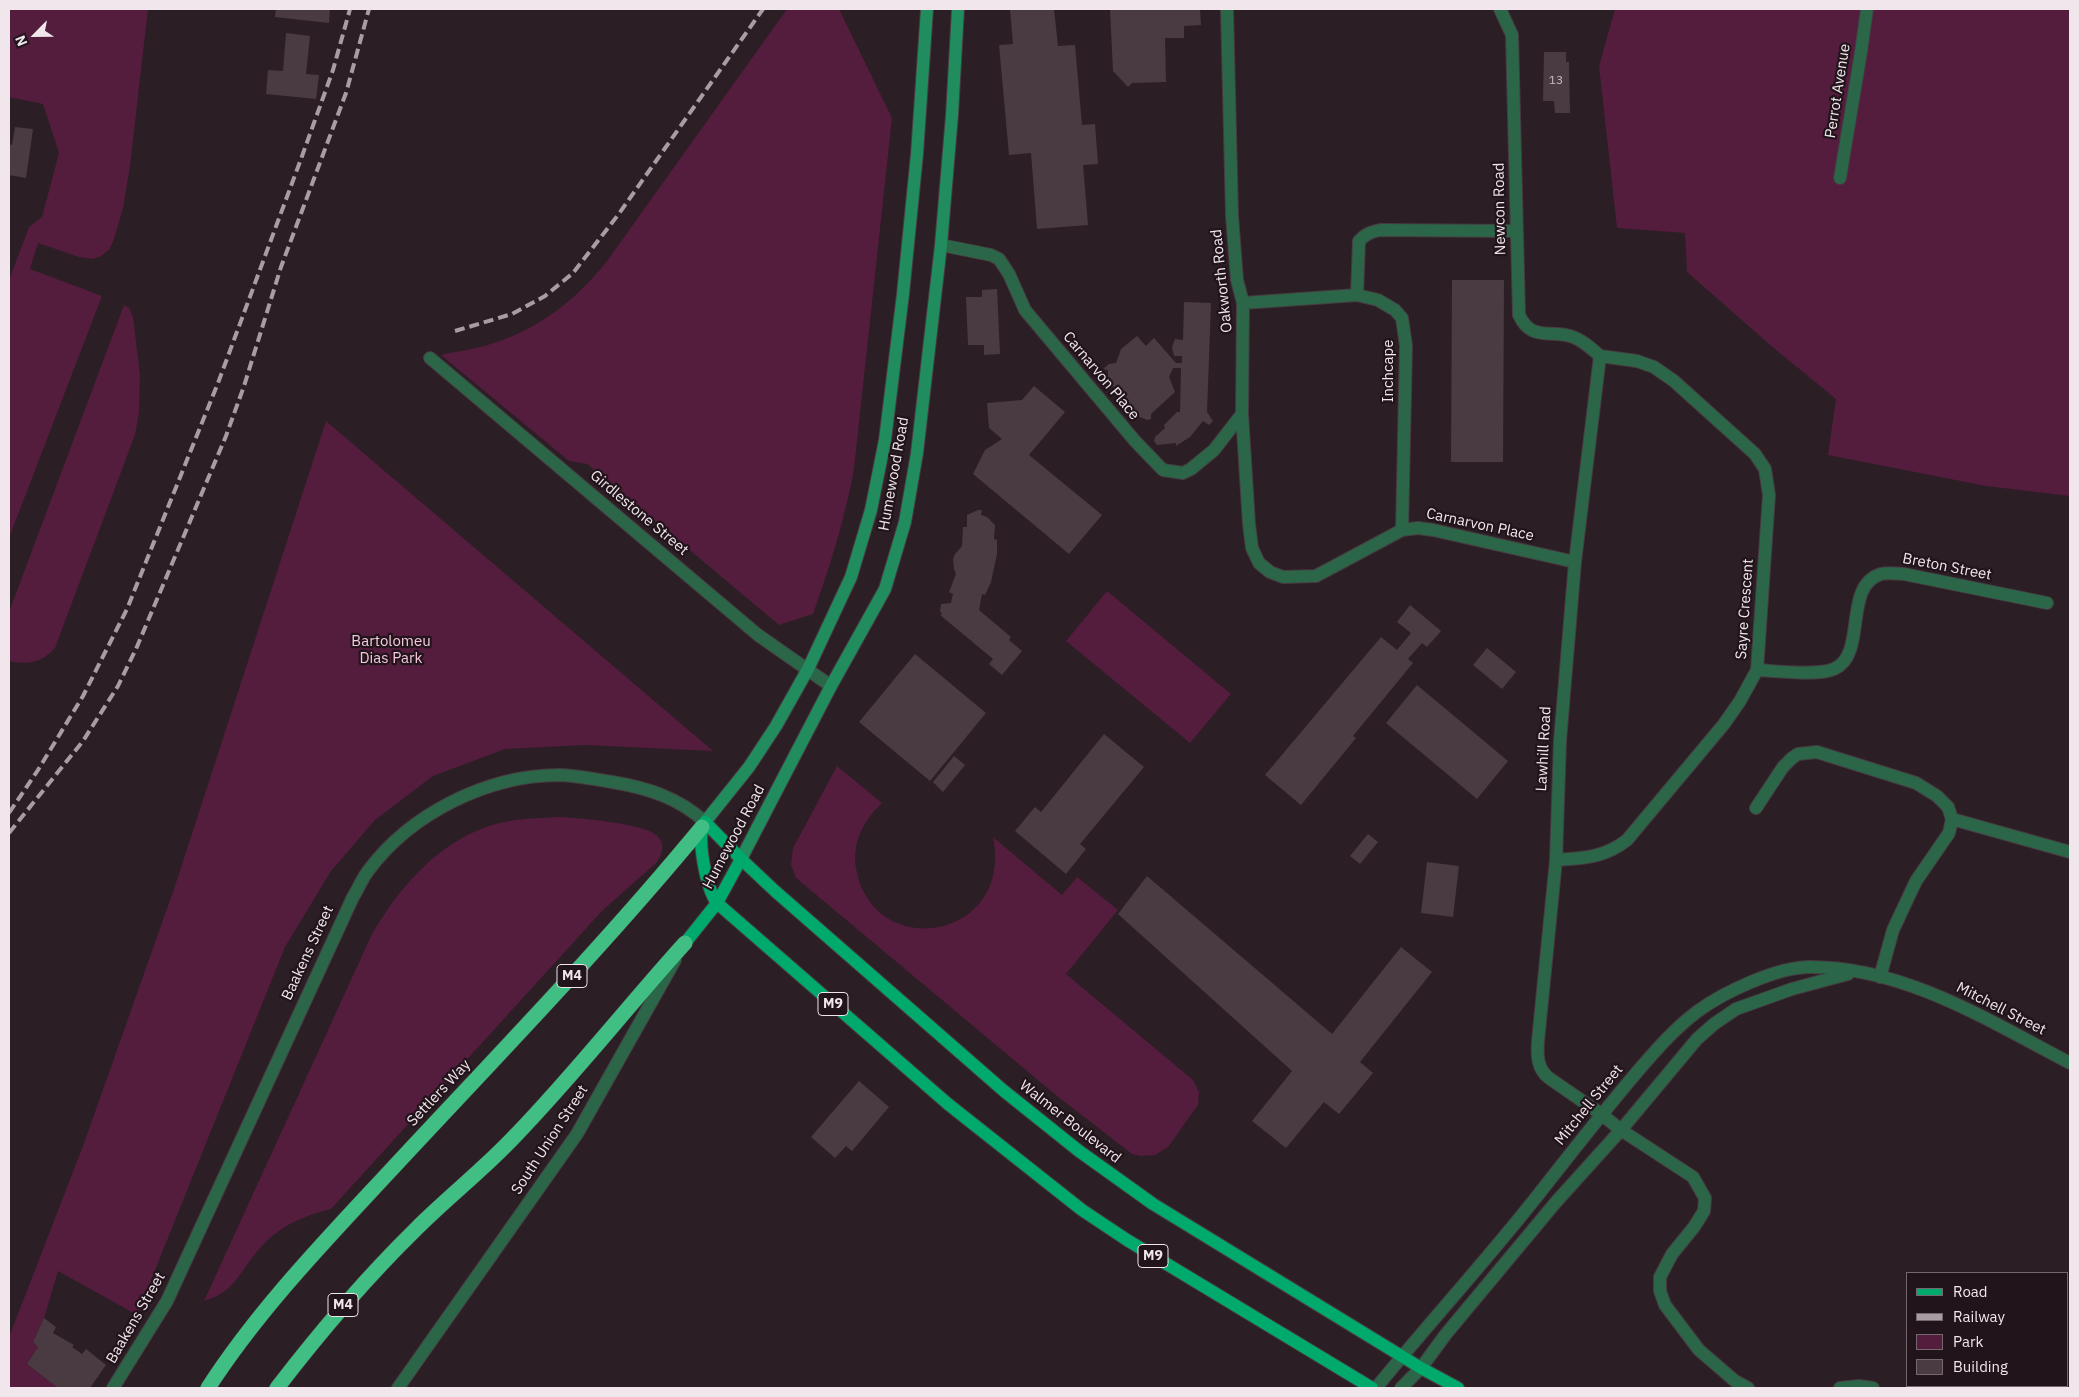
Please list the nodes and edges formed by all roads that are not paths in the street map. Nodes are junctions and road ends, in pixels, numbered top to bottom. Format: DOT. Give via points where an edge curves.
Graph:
graph roads {
  1 [pos="927,9"];
  2 [pos="958,9"];
  3 [pos="1227,9"];
  4 [pos="1500,9"];
  5 [pos="1866,9"];
  6 [pos="1840,178"];
  7 [pos="1516,231"];
  8 [pos="941,245"];
  9 [pos="1357,295"];
  10 [pos="1243,303"];
  11 [pos="1600,356"];
  12 [pos="430,358"];
  13 [pos="1242,414"];
  14 [pos="1402,530"];
  15 [pos="1576,562"];
  16 [pos="1270,572"];
  17 [pos="2047,603"];
  18 [pos="808,670"];
  19 [pos="1757,670"];
  20 [pos="831,686"];
  21 [pos="1756,808"];
  22 [pos="1952,819"];
  23 [pos="703,824"];
  24 [pos="2070,852"];
  25 [pos="741,859"];
  26 [pos="1556,860"];
  27 [pos="717,903"];
  28 [pos="685,943"];
  29 [pos="1858,972"];
  30 [pos="1880,977"];
  31 [pos="2070,1063"];
  32 [pos="1601,1114"];
  33 [pos="1621,1130"];
  34 [pos="1402,1356"];
  35 [pos="1421,1368"];
  36 [pos="113,1388"];
  37 [pos="208,1388"];
  38 [pos="277,1388"];
  39 [pos="398,1388"];
  40 [pos="1374,1388"];
  41 [pos="1401,1388"];
  42 [pos="1458,1388"];
  43 [pos="1748,1388"];
  44 [pos="1840,1388"];
  45 [pos="1873,1388"];
  1 -- 18 [label="main road, Humewood Road / M4" via="916,163 885,440 851,577"];
  2 -- 8 [label="main road, Humewood Road"];
  3 -- 10 [label="street, Oakworth Road" via="1232,216 1236,280"];
  4 -- 7 [label="street, Newcon Road" via="1512,35"];
  5 -- 6 [label="street, Perrot Avenue"];
  7 -- 9 [label="street" via="1371,232 1360,241"];
  7 -- 11 [label="street, Newcon Road" via="1517,306 1522,322 1539,333 1579,340"];
  8 -- 13 [label="street, Carnarvon Place" via="999,259 1034,322 1163,470 1183,473 1191,469 1214,450"];
  8 -- 20 [label="main road, Humewood Road" via="916,453 904,522 885,589"];
  9 -- 10 [label="street, Inchcape"];
  9 -- 14 [label="street, Inchcape" via="1378,300 1395,310 1402,318 1406,334"];
  10 -- 13 [label="street, Oakworth Road"];
  11 -- 15 [label="street, Lawhill Road"];
  11 -- 19 [label="street, Sayre Crescent" via="1654,366 1729,428 1765,469 1769,495"];
  12 -- 18 [label="street, Girdlestone Street" via="758,635"];
  13 -- 16 [label="street, Oakworth Road" via="1252,548 1259,563"];
  14 -- 15 [label="street, Carnarvon Place" via="1433,530"];
  14 -- 16 [label="street, Carnarvon Place" via="1316,576 1283,577"];
  15 -- 26 [label="street, Lawhill Road" via="1560,741"];
  17 -- 19 [label="street, Breton Street" via="1904,574 1878,575 1861,592 1848,656 1841,665 1823,672"];
  18 -- 20 [label="street, Girdlestone Street"];
  18 -- 23 [label="main road, Humewood Road / M4" via="754,759"];
  19 -- 26 [label="street, Sayre Crescent" via="1724,724 1627,840 1617,848 1596,856"];
  20 -- 25 [label="main road, Humewood Road"];
  21 -- 22 [label="street" via="1792,758 1817,752 1916,783 1948,807"];
  22 -- 24 [label="street"];
  22 -- 30 [label="street" via="1949,833 1916,881 1893,930"];
  23 -- 25 [label="main road, Walmer Boulevard"];
  23 -- 27 [label="main road, M9" via="700,837 709,888"];
  23 -- 36 [label="street, Baakens Street" via="691,809 663,795 589,778 560,776 513,779 479,789 456,799 406,832 368,871 352,897 167,1301"];
  23 -- 37 [label="highway, Settlers Way / M4" via="664,873 533,1019 307,1261"];
  25 -- 27 [label="main road, Humewood Road"];
  25 -- 34 [label="main road, Walmer Boulevard" via="996,1085 1079,1151 1153,1204"];
  26 -- 32 [label="street, Lawhill Road" via="1538,1061 1544,1074"];
  27 -- 28 [label="main road, South Union Street"];
  27 -- 40 [label="main road, M9" via="948,1104 1082,1210"];
  28 -- 38 [label="highway, M4" via="629,1005 579,1068 514,1138 350,1296"];
  28 -- 39 [label="street, South Union Street" via="577,1134"];
  29 -- 30 [label="street, Mitchell Street"];
  29 -- 32 [label="street, Mitchell Street" via="1809,967 1776,974 1728,992 1679,1026"];
  29 -- 33 [label="street, Mitchell Street" via="1792,989 1736,1009 1714,1024 1683,1053"];
  30 -- 31 [label="street, Mitchell Street" via="1931,992"];
  32 -- 33 [label="street, Lawhill Road"];
  32 -- 34 [label="street, Mitchell Street" via="1537,1196"];
  33 -- 35 [label="street, Mitchell Street" via="1556,1202"];
  33 -- 43 [label="street, Lawhill Road" via="1693,1176 1705,1198 1704,1211 1672,1254 1660,1277 1660,1291 1666,1305 1699,1350"];
  34 -- 35 [label="main road, Walmer Boulevard"];
  34 -- 40 [label="street, Mitchell Street"];
  35 -- 41 [label="street, Mitchell Street"];
  35 -- 42 [label="main road, Walmer Boulevard"];
  44 -- 45 [label="street"];
}
